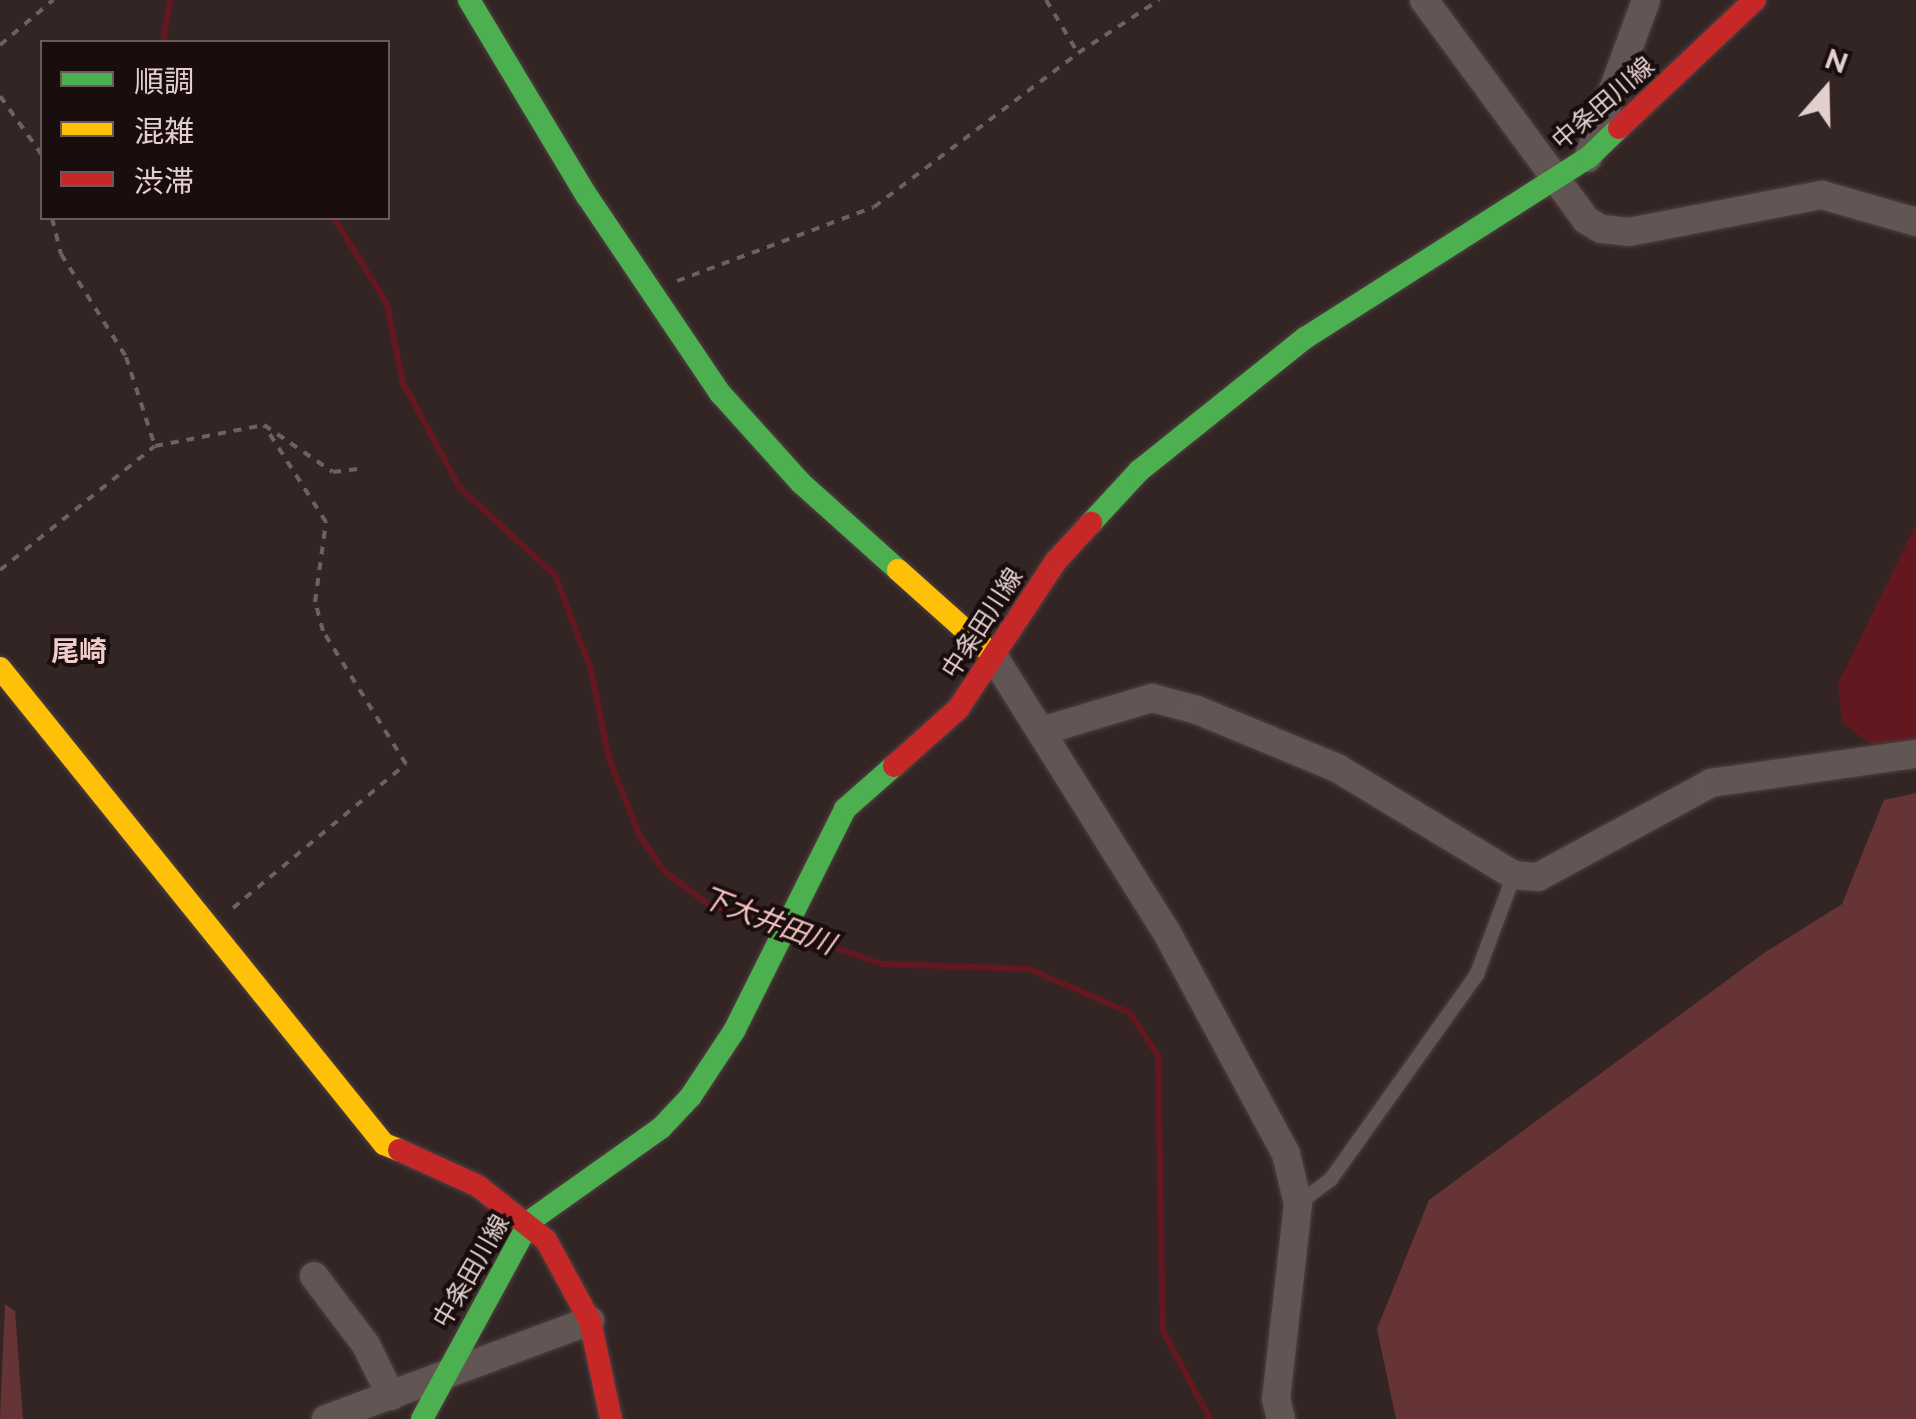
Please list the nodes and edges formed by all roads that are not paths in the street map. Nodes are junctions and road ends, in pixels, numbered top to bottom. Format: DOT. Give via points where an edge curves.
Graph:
graph roads {
  1 [pos="469,0"];
  2 [pos="1424,0"];
  3 [pos="1646,0"];
  4 [pos="1755,0"];
  5 [pos="1588,158"];
  6 [pos="1559,177"];
  7 [pos="1916,222"];
  8 [pos="992,654"];
  9 [pos="0,668"];
  10 [pos="1045,730"];
  11 [pos="1916,754"];
  12 [pos="1514,874"];
  13 [pos="1298,1204"];
  14 [pos="530,1222"];
  15 [pos="314,1276"];
  16 [pos="590,1320"];
  17 [pos="443,1379"];
  18 [pos="391,1396"];
  19 [pos="326,1419"];
  20 [pos="422,1419"];
  21 [pos="610,1419"];
  22 [pos="1281,1419"];
  1 -- 8 [label="main road" via="720,393 801,482"];
  2 -- 6 [label="street"];
  3 -- 5 [label="street"];
  4 -- 5 [label="main road, 中条田川線"];
  5 -- 6 [label="main road, 中条田川線"];
  6 -- 7 [label="street" via="1586,220 1601,229 1629,232 1822,195"];
  6 -- 8 [label="main road, 中条田川線" via="1305,338 1139,471 1056,561"];
  8 -- 10 [label="street"];
  8 -- 14 [label="main road, 中条田川線" via="958,709 845,809 734,1031 690,1096 661,1128 560,1194"];
  9 -- 14 [label="main road" via="384,1144 478,1186"];
  10 -- 12 [label="street" via="1152,698 1198,710 1337,768"];
  10 -- 13 [label="street" via="1166,931 1286,1154"];
  11 -- 12 [label="street" via="1711,783 1538,877"];
  12 -- 13 [label="lane" via="1477,974 1331,1179"];
  13 -- 22 [label="street" via="1276,1400"];
  14 -- 16 [label="main road"];
  14 -- 17 [label="main road, 中条田川線"];
  15 -- 18 [label="street" via="366,1345"];
  16 -- 17 [label="street"];
  16 -- 21 [label="main road"];
  17 -- 18 [label="street"];
  17 -- 20 [label="main road, 中条田川線"];
  18 -- 19 [label="street"];
}
